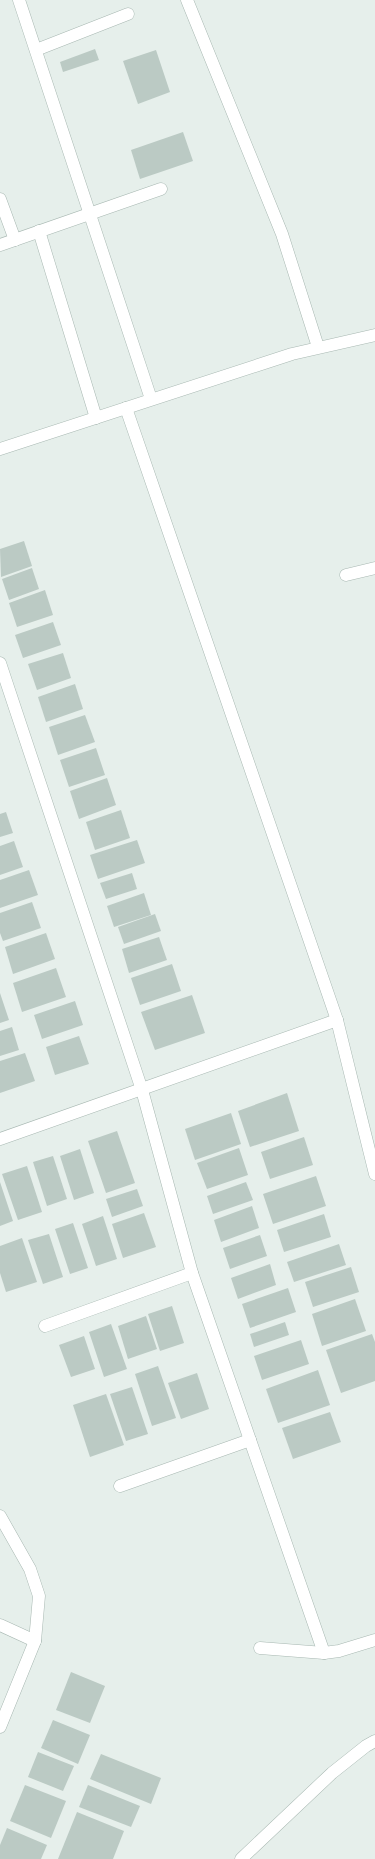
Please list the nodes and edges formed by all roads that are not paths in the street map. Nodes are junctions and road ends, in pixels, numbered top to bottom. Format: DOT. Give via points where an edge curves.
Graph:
graph roads {
  1 [pos="19,0"];
  2 [pos="186,0"];
  3 [pos="128,14"];
  4 [pos="36,50"];
  5 [pos="161,189"];
  6 [pos="0,199"];
  7 [pos="89,214"];
  8 [pos="39,232"];
  9 [pos="15,240"];
  10 [pos="0,245"];
  11 [pos="375,335"];
  12 [pos="318,347"];
  13 [pos="151,400"];
  14 [pos="126,408"];
  15 [pos="96,418"];
  16 [pos="0,449"];
  17 [pos="375,568"];
  18 [pos="346,575"];
  19 [pos="0,663"];
  20 [pos="337,1020"];
  21 [pos="142,1090"];
  22 [pos="0,1139"];
  23 [pos="375,1174"];
  24 [pos="192,1273"];
  25 [pos="45,1326"];
  26 [pos="250,1440"];
  27 [pos="120,1486"];
  28 [pos="0,1514"];
  29 [pos="0,1625"];
  30 [pos="375,1640"];
  31 [pos="35,1641"];
  32 [pos="260,1648"];
  33 [pos="324,1653"];
  34 [pos="0,1727"];
  35 [pos="375,1741"];
  36 [pos="241,1859"];
  1 -- 4 [label="street"];
  2 -- 12 [label="street" via="282,234"];
  3 -- 4 [label="street"];
  4 -- 7 [label="street"];
  5 -- 7 [label="street"];
  6 -- 9 [label="street"];
  7 -- 8 [label="street"];
  7 -- 13 [label="street"];
  8 -- 9 [label="street"];
  8 -- 15 [label="street"];
  9 -- 10 [label="street"];
  11 -- 12 [label="street"];
  12 -- 13 [label="street"];
  13 -- 14 [label="street"];
  14 -- 15 [label="street"];
  14 -- 20 [label="street"];
  15 -- 16 [label="street"];
  17 -- 18 [label="street"];
  19 -- 21 [label="street"];
  20 -- 21 [label="street"];
  20 -- 23 [label="street"];
  21 -- 22 [label="street"];
  21 -- 24 [label="street"];
  24 -- 25 [label="street"];
  24 -- 26 [label="street"];
  26 -- 27 [label="street"];
  26 -- 33 [label="street"];
  28 -- 31 [label="street" via="30,1569 39,1596"];
  29 -- 31 [label="street"];
  30 -- 33 [label="street"];
  31 -- 34 [label="street"];
  32 -- 33 [label="street"];
  35 -- 36 [label="street" via="332,1773"];
}
